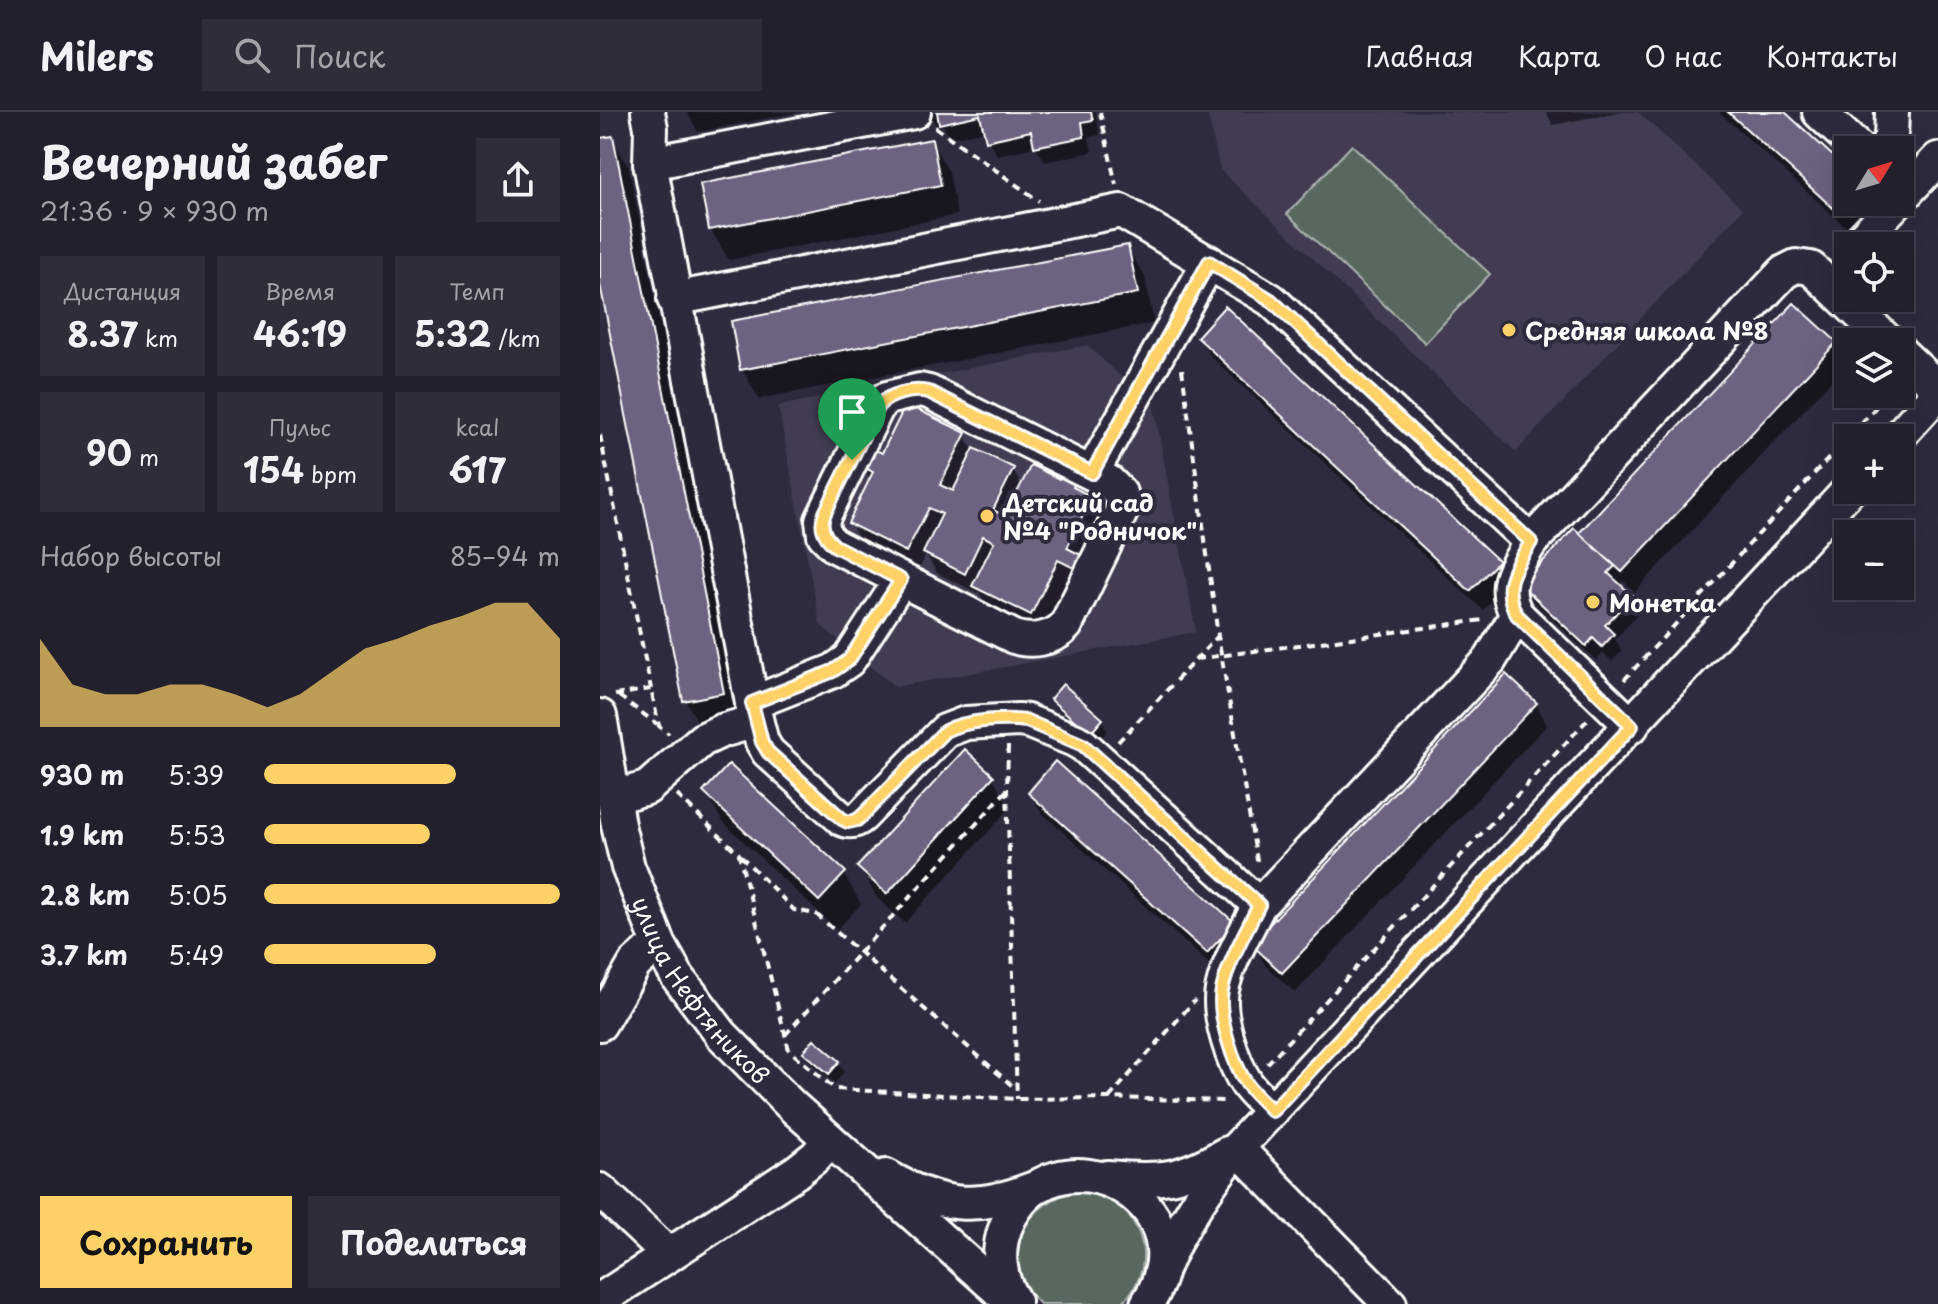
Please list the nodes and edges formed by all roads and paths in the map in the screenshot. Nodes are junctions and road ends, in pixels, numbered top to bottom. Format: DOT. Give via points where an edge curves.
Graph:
graph roads {
  1 [pos="648,112"];
  2 [pos="914,112"];
  3 [pos="1100,112"];
  4 [pos="1819,112"];
  5 [pos="1892,112"];
  6 [pos="1845,136"];
  7 [pos="1891,136"];
  8 [pos="1938,159"];
  9 [pos="650,163"];
  10 [pos="1914,182"];
  11 [pos="1121,211"];
  12 [pos="1882,216"];
  13 [pos="1070,222"];
  14 [pos="1868,232"];
  15 [pos="1209,262"];
  16 [pos="1834,268"];
  17 [pos="1823,279"];
  18 [pos="674,299"];
  19 [pos="1874,328"];
  20 [pos="1914,366"];
  21 [pos="1182,370"];
  22 [pos="1938,391"];
  23 [pos="1909,424"];
  24 [pos="600,435"];
  25 [pos="1092,473"];
  26 [pos="1836,504"];
  27 [pos="1531,542"];
  28 [pos="901,580"];
  29 [pos="1517,615"];
  30 [pos="1218,636"];
  31 [pos="1221,656"];
  32 [pos="1196,659"];
  33 [pos="651,689"];
  34 [pos="609,702"];
  35 [pos="754,712"];
  36 [pos="1009,720"];
  37 [pos="659,726"];
  38 [pos="1632,726"];
  39 [pos="690,751"];
  40 [pos="1100,761"];
  41 [pos="1007,790"];
  42 [pos="610,817"];
  43 [pos="739,854"];
  44 [pos="1261,902"];
  45 [pos="660,946"];
  46 [pos="861,954"];
  47 [pos="1197,997"];
  48 [pos="600,1024"];
  49 [pos="785,1035"];
  50 [pos="1016,1090"];
  51 [pos="1109,1098"];
  52 [pos="1017,1099"];
  53 [pos="1272,1111"];
  54 [pos="830,1140"];
  55 [pos="1237,1148"];
  56 [pos="1099,1177"];
  57 [pos="1041,1186"];
  58 [pos="600,1190"];
  59 [pos="669,1255"];
  60 [pos="606,1288"];
  61 [pos="1154,1292"];
  62 [pos="1015,1304"];
  63 [pos="1390,1304"];
  1 -- 9 [label="street"];
  2 -- 9 [label="street"];
  2 -- 13 [label="path"];
  3 -- 11 [label="path"];
  4 -- 6 [label="street"];
  5 -- 7 [label="street"];
  8 -- 10 [label="street"];
  9 -- 18 [label="street"];
  11 -- 13 [label="street"];
  11 -- 15 [label="street"];
  12 -- 14 [label="street"];
  13 -- 18 [label="street"];
  15 -- 25 [label="street"];
  15 -- 27 [label="street" via="1271,300"];
  16 -- 17 [label="street"];
  17 -- 19 [label="street"];
  17 -- 27 [label="street" via="1811,268 1796,266 1784,272"];
  18 -- 35 [label="street"];
  20 -- 22 [label="street"];
  21 -- 30 [label="path"];
  22 -- 23 [label="street"];
  24 -- 33 [label="path"];
  25 -- 28 [label="street" via="1116,487 1123,508 1059,633 1020,639"];
  25 -- 28 [label="street" via="929,392 887,398 871,419 822,527 835,546"];
  26 -- 38 [label="street"];
  27 -- 29 [label="street" via="1509,587"];
  28 -- 35 [label="street" via="849,660"];
  29 -- 31 [label="path"];
  29 -- 38 [label="street"];
  29 -- 44 [label="street" via="1490,660"];
  30 -- 31 [label="path"];
  30 -- 32 [label="path"];
  31 -- 32 [label="path"];
  31 -- 44 [label="path"];
  32 -- 40 [label="path"];
  33 -- 34 [label="path"];
  33 -- 37 [label="path"];
  34 -- 37 [label="path"];
  34 -- 42 [label="street, улица Нефтяников"];
  35 -- 36 [label="street" via="768,752 848,822 862,816 945,731 966,723"];
  35 -- 39 [label="street"];
  36 -- 40 [label="street" via="1027,721 1074,740"];
  36 -- 41 [label="path"];
  37 -- 39 [label="path"];
  38 -- 53 [label="street"];
  39 -- 42 [label="street"];
  40 -- 44 [label="street"];
  41 -- 46 [label="path"];
  41 -- 50 [label="path"];
  42 -- 45 [label="street, улица Нефтяников"];
  43 -- 46 [label="path" via="794,910 816,914"];
  44 -- 53 [label="street" via="1220,1001 1242,1076"];
  45 -- 48 [label="street" via="635,964"];
  45 -- 54 [label="street, улица Нефтяников" via="721,1034"];
  46 -- 49 [label="path"];
  46 -- 50 [label="path"];
  47 -- 51 [label="path"];
  50 -- 52 [label="path"];
  53 -- 55 [label="street"];
  54 -- 57 [label="street" via="890,1178 956,1203 995,1201"];
  54 -- 59 [label="street" via="796,1172"];
  54 -- 62 [label="street"];
  55 -- 56 [label="street" via="1172,1178"];
  55 -- 61 [label="street" via="1187,1218"];
  55 -- 63 [label="street"];
  56 -- 57 [label="street" via="1069,1176"];
  56 -- 61 [label="street" via="1140,1199 1157,1225 1161,1241"];
  57 -- 62 [label="street" via="1017,1206 1003,1233 1000,1264"];
  58 -- 59 [label="street"];
  59 -- 60 [label="street"];
}
